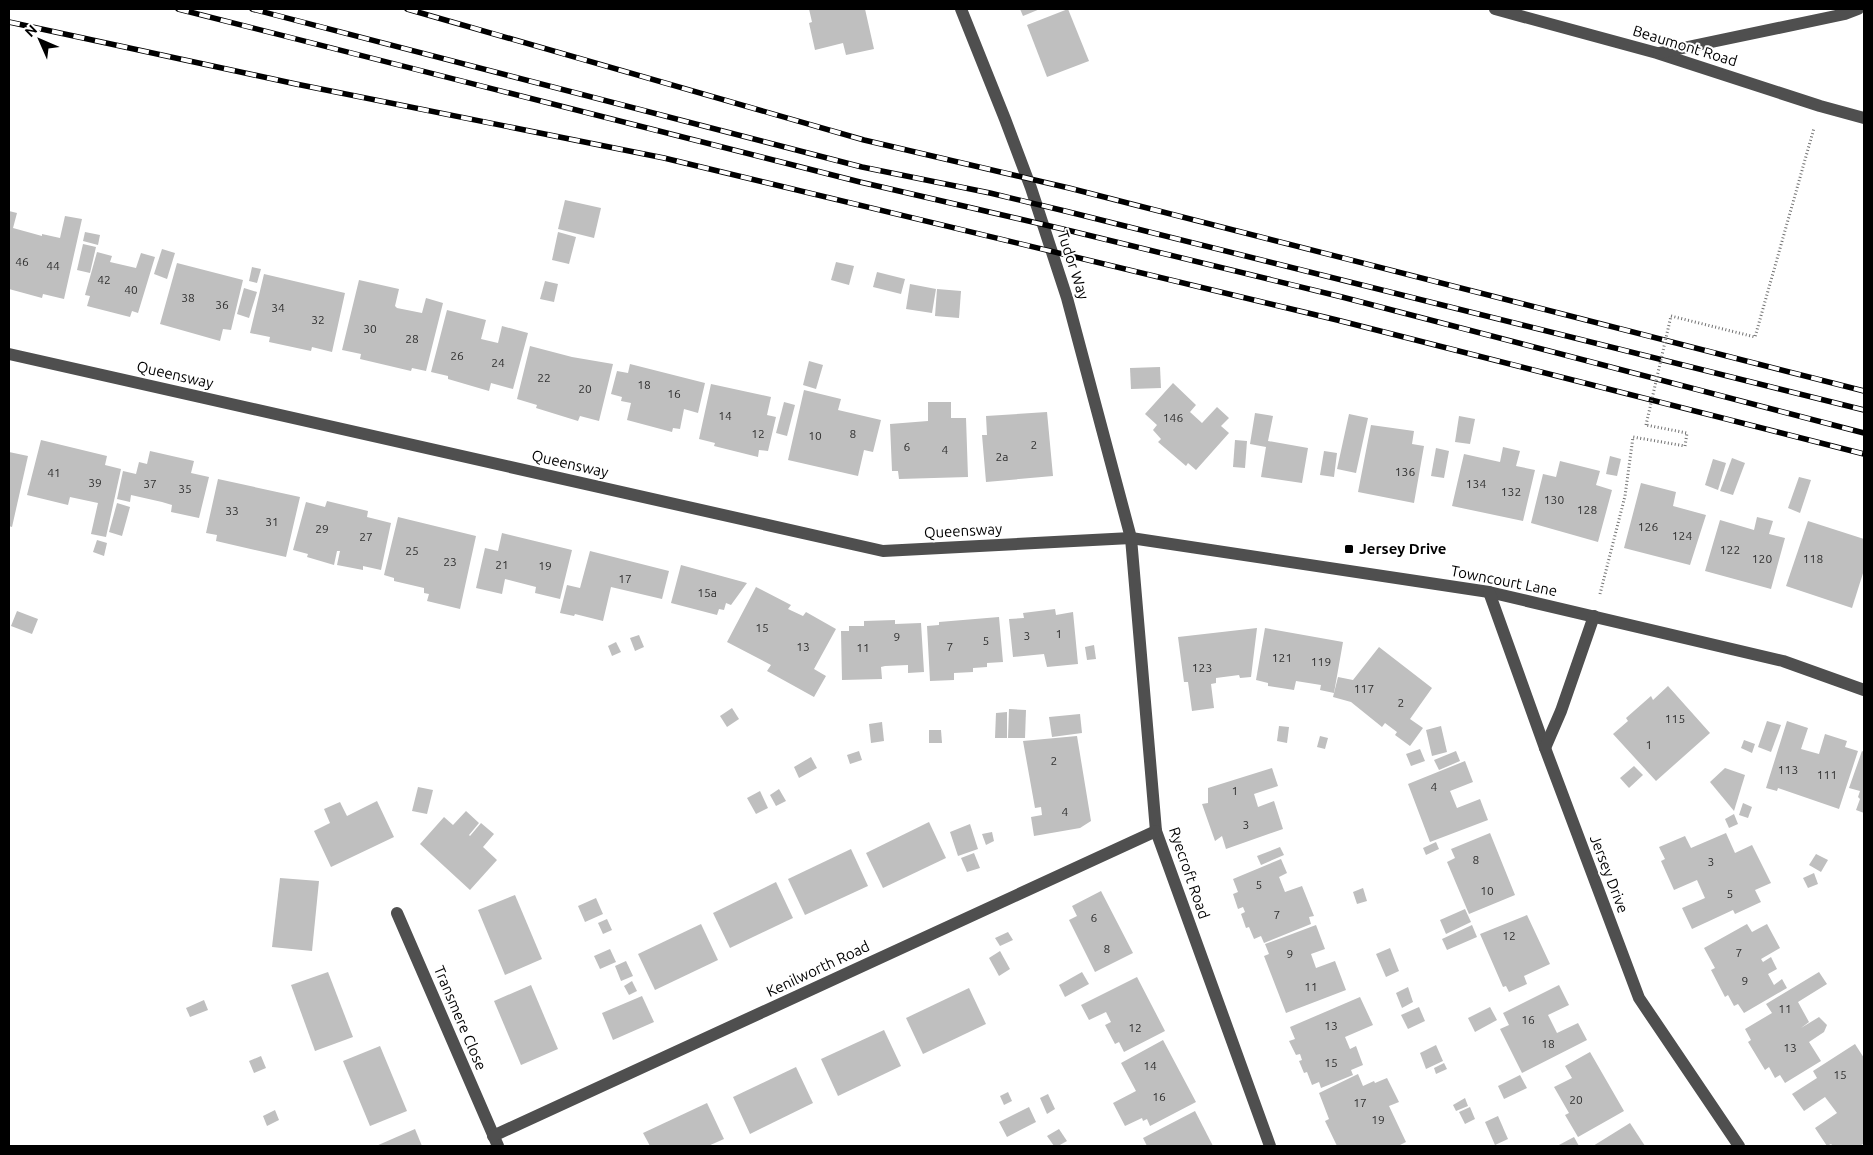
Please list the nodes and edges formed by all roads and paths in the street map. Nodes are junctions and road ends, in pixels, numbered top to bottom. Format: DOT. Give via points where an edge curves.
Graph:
graph roads {
  1 [pos="961,9"];
  2 [pos="1495,9"];
  3 [pos="1858,9"];
  4 [pos="1657,53"];
  5 [pos="1820,106"];
  6 [pos="1864,118"];
  7 [pos="9,354"];
  8 [pos="1131,538"];
  9 [pos="1490,592"];
  10 [pos="1594,616"];
  11 [pos="1864,690"];
  12 [pos="1545,748"];
  13 [pos="1156,831"];
  14 [pos="397,913"];
  15 [pos="496,1141"];
  16 [pos="1270,1146"];
  17 [pos="1739,1146"];
  1 -- 8 [label="street, Tudor Way" via="1031,188 1067,298"];
  2 -- 4 [label="street, Beaumont Road"];
  3 -- 4 [label="street"];
  4 -- 5 [label="street, Beaumont Road"];
  5 -- 6 [label="street, Beaumont Road"];
  5 -- 10 [label="path, bridge" via="1756,337 1671,316 1646,425 1687,433 1685,446 1633,437 1625,496"];
  7 -- 8 [label="street, Queensway" via="883,551"];
  8 -- 9 [label="street, Towncourt Lane"];
  8 -- 13 [label="street, Ryecroft Road"];
  9 -- 10 [label="street, Towncourt Lane"];
  9 -- 12 [label="street, Jersey Drive"];
  10 -- 11 [label="street, Towncourt Lane" via="1783,661"];
  10 -- 12 [label="street"];
  12 -- 17 [label="street, Jersey Drive" via="1639,998"];
  13 -- 15 [label="street, Kenilworth Road"];
  13 -- 16 [label="street, Ryecroft Road"];
  14 -- 15 [label="street, Transmere Close"];
}
